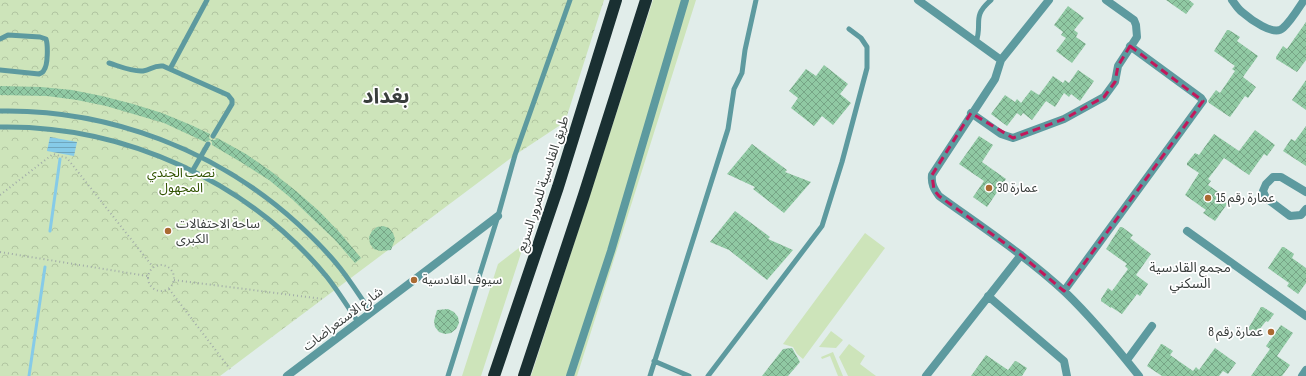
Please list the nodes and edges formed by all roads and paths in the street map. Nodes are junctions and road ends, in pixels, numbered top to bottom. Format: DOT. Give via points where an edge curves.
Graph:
graph roads {
  1 [pos="207,0"];
  2 [pos="570,0"];
  3 [pos="616,0"];
  4 [pos="646,0"];
  5 [pos="685,0"];
  6 [pos="756,0"];
  7 [pos="918,0"];
  8 [pos="991,0"];
  9 [pos="1049,0"];
  10 [pos="1106,0"];
  11 [pos="1232,0"];
  12 [pos="1304,0"];
  13 [pos="849,29"];
  14 [pos="0,39"];
  15 [pos="976,42"];
  16 [pos="1130,46"];
  17 [pos="1001,60"];
  18 [pos="109,63"];
  19 [pos="170,69"];
  20 [pos="0,70"];
  21 [pos="0,111"];
  22 [pos="971,114"];
  23 [pos="0,127"];
  24 [pos="213,136"];
  25 [pos="208,144"];
  26 [pos="201,156"];
  27 [pos="193,170"];
  28 [pos="1306,192"];
  29 [pos="0,195"];
  30 [pos="1306,209"];
  31 [pos="498,216"];
  32 [pos="1187,231"];
  33 [pos="0,252"];
  34 [pos="1022,255"];
  35 [pos="153,267"];
  36 [pos="147,276"];
  37 [pos="174,280"];
  38 [pos="169,289"];
  39 [pos="1064,291"];
  40 [pos="988,296"];
  41 [pos="322,299"];
  42 [pos="371,312"];
  43 [pos="1306,316"];
  44 [pos="358,322"];
  45 [pos="1152,326"];
  46 [pos="1127,360"];
  47 [pos="654,361"];
  48 [pos="230,369"];
  49 [pos="1306,370"];
  50 [pos="286,376"];
  51 [pos="448,376"];
  52 [pos="494,376"];
  53 [pos="524,376"];
  54 [pos="570,376"];
  55 [pos="650,376"];
  56 [pos="689,376"];
  57 [pos="708,376"];
  58 [pos="926,376"];
  59 [pos="1067,376"];
  60 [pos="1139,376"];
  61 [pos="1302,376"];
  1 -- 19 [label="lane"];
  2 -- 31 [label="lane" via="515,155"];
  3 -- 52 [label="highway, طريق القادسية للمرور السريع" via="558,187"];
  4 -- 53 [label="highway"];
  5 -- 54 [label="street" via="611,251"];
  6 -- 47 [label="lane" via="742,73 734,89 728,129"];
  7 -- 15 [label="street"];
  8 -- 15 [label="lane" via="979,16 979,34"];
  9 -- 17 [label="street"];
  10 -- 16 [label="street" via="1134,20 1137,37"];
  11 -- 12 [label="street" via="1242,12 1258,24 1274,31 1283,28"];
  13 -- 57 [label="lane" via="861,38 867,47 867,68 822,226"];
  14 -- 20 [label="lane" via="8,35 32,36 44,38 47,43 46,66 39,74"];
  15 -- 17 [label="street"];
  16 -- 22 [label="street" via="1118,66 1115,82 1104,97 1064,119 1013,138 1001,134"];
  16 -- 39 [label="street" via="1203,101"];
  17 -- 22 [label="street" via="994,79"];
  18 -- 19 [label="lane" via="140,71 158,65"];
  19 -- 24 [label="lane" via="231,97 232,104"];
  21 -- 26 [label="lane" via="27,111 87,118 145,133"];
  22 -- 34 [label="street" via="932,175 934,190"];
  23 -- 27 [label="lane" via="26,126 84,133 140,148"];
  25 -- 26 [label="lane"];
  26 -- 27 [label="lane"];
  26 -- 42 [label="lane" via="252,187 298,224 339,268"];
  27 -- 44 [label="lane" via="242,200 287,236 327,278"];
  28 -- 30 [label="street" via="1282,177 1273,177 1263,191 1266,198 1290,216 1302,215"];
  29 -- 35 [label="path" via="53,154 67,158"];
  31 -- 42 [label="street, شارع الاستعراضات"];
  31 -- 51 [label="lane"];
  32 -- 43 [label="street"];
  33 -- 36 [label="path"];
  34 -- 39 [label="street"];
  34 -- 40 [label="street"];
  35 -- 36 [label="path"];
  35 -- 37 [label="path" via="168,267 173,272"];
  36 -- 38 [label="path" via="148,284 154,290 161,292"];
  37 -- 38 [label="path"];
  37 -- 41 [label="path"];
  38 -- 48 [label="path"];
  39 -- 46 [label="street"];
  40 -- 58 [label="street"];
  40 -- 59 [label="street" via="1064,361"];
  42 -- 44 [label="street, شارع الاستعراضات"];
  44 -- 50 [label="street, شارع الاستعراضات"];
  45 -- 46 [label="street"];
  46 -- 60 [label="street"];
  47 -- 55 [label="lane"];
  47 -- 56 [label="lane"];
  49 -- 61 [label="street"];
}
